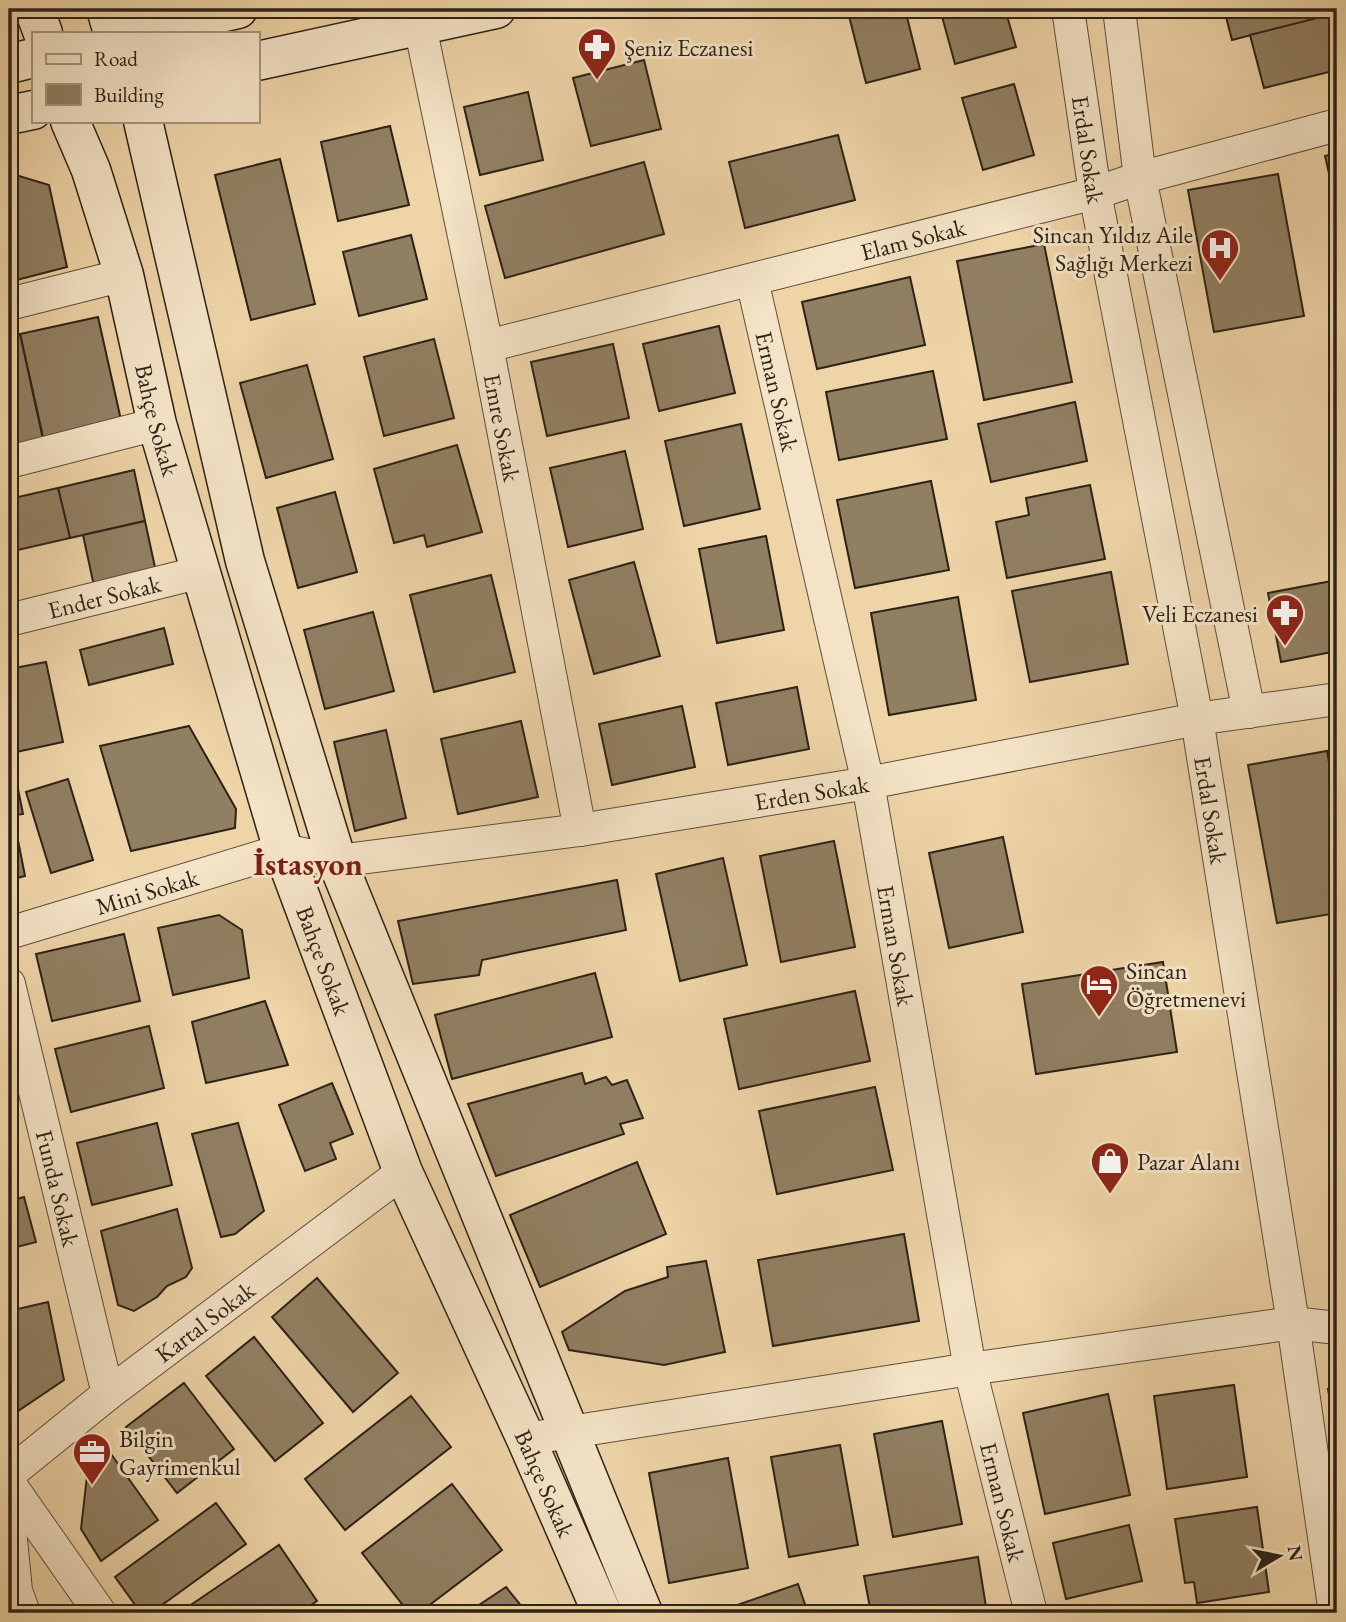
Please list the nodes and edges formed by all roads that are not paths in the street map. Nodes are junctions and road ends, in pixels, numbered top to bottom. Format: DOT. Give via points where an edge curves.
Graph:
graph roads {
  1 [pos="34,9"];
  2 [pos="106,9"];
  3 [pos="238,9"];
  4 [pos="496,9"];
  5 [pos="1068,9"];
  6 [pos="1119,9"];
  7 [pos="420,26"];
  8 [pos="43,32"];
  9 [pos="113,32"];
  10 [pos="137,32"];
  11 [pos="32,58"];
  12 [pos="259,61"];
  13 [pos="9,64"];
  14 [pos="32,110"];
  15 [pos="9,115"];
  16 [pos="70,122"];
  17 [pos="143,122"];
  18 [pos="1337,125"];
  19 [pos="1140,178"];
  20 [pos="1095,193"];
  21 [pos="124,275"];
  22 [pos="752,280"];
  23 [pos="9,304"];
  24 [pos="487,346"];
  25 [pos="157,424"];
  26 [pos="9,462"];
  27 [pos="201,572"];
  28 [pos="9,620"];
  29 [pos="1337,699"];
  30 [pos="1249,712"];
  31 [pos="1197,719"];
  32 [pos="868,783"];
  33 [pos="580,830"];
  34 [pos="283,850"];
  35 [pos="337,861"];
  36 [pos="9,933"];
  37 [pos="9,984"];
  38 [pos="403,1172"];
  39 [pos="1293,1322"];
  40 [pos="1337,1328"];
  41 [pos="970,1369"];
  42 [pos="108,1394"];
  43 [pos="570,1432"];
  44 [pos="526,1439"];
  45 [pos="9,1474"];
  46 [pos="9,1483"];
  47 [pos="9,1519"];
  48 [pos="24,1613"];
  49 [pos="100,1613"];
  50 [pos="602,1613"];
  51 [pos="643,1613"];
  52 [pos="1031,1613"];
  53 [pos="1335,1613"];
  1 -- 8 [label="street"];
  2 -- 9 [label="street"];
  3 -- 10 [label="street"];
  4 -- 7 [label="street"];
  5 -- 20 [label="street, Erdal Sokak"];
  6 -- 19 [label="street"];
  7 -- 12 [label="street"];
  7 -- 24 [label="street, Emre Sokak"];
  11 -- 13 [label="street"];
  14 -- 15 [label="street"];
  16 -- 21 [label="street, Bahçe Sokak" via="91,170"];
  17 -- 35 [label="street, Bahçe Sokak" via="245,561"];
  18 -- 19 [label="street, Elam Sokak"];
  19 -- 20 [label="street, Elam Sokak"];
  19 -- 30 [label="street"];
  20 -- 22 [label="street, Elam Sokak"];
  20 -- 31 [label="street, Erdal Sokak"];
  21 -- 23 [label="street"];
  21 -- 25 [label="street, Bahçe Sokak"];
  22 -- 24 [label="street, Elam Sokak"];
  22 -- 32 [label="street, Erman Sokak"];
  24 -- 33 [label="street, Emre Sokak"];
  25 -- 26 [label="street"];
  25 -- 27 [label="street, Bahçe Sokak"];
  27 -- 28 [label="street, Ender Sokak"];
  27 -- 34 [label="street, Bahçe Sokak"];
  29 -- 30 [label="street, Erden Sokak"];
  30 -- 31 [label="street, Erden Sokak"];
  31 -- 32 [label="street, Erden Sokak"];
  31 -- 39 [label="street, Erdal Sokak"];
  32 -- 33 [label="street, Erden Sokak"];
  32 -- 41 [label="street, Erman Sokak"];
  33 -- 35 [label="street, Erden Sokak"];
  34 -- 35 [label="street, Erden Sokak"];
  34 -- 36 [label="street, Mini Sokak"];
  34 -- 38 [label="street, Bahçe Sokak"];
  35 -- 43 [label="street, Bahçe Sokak"];
  37 -- 42 [label="street, Funda Sokak"];
  38 -- 42 [label="street, Kartal Sokak"];
  38 -- 44 [label="street, Bahçe Sokak"];
  39 -- 40 [label="street"];
  39 -- 41 [label="street"];
  39 -- 53 [label="street, Erdal Sokak"];
  41 -- 43 [label="street"];
  41 -- 52 [label="street, Erman Sokak"];
  42 -- 45 [label="street, Kartal Sokak"];
  43 -- 44 [label="street"];
  43 -- 51 [label="street, Bahçe Sokak"];
  44 -- 50 [label="street, Bahçe Sokak"];
  46 -- 49 [label="street"];
  47 -- 48 [label="street" via="16,1591"];
}
